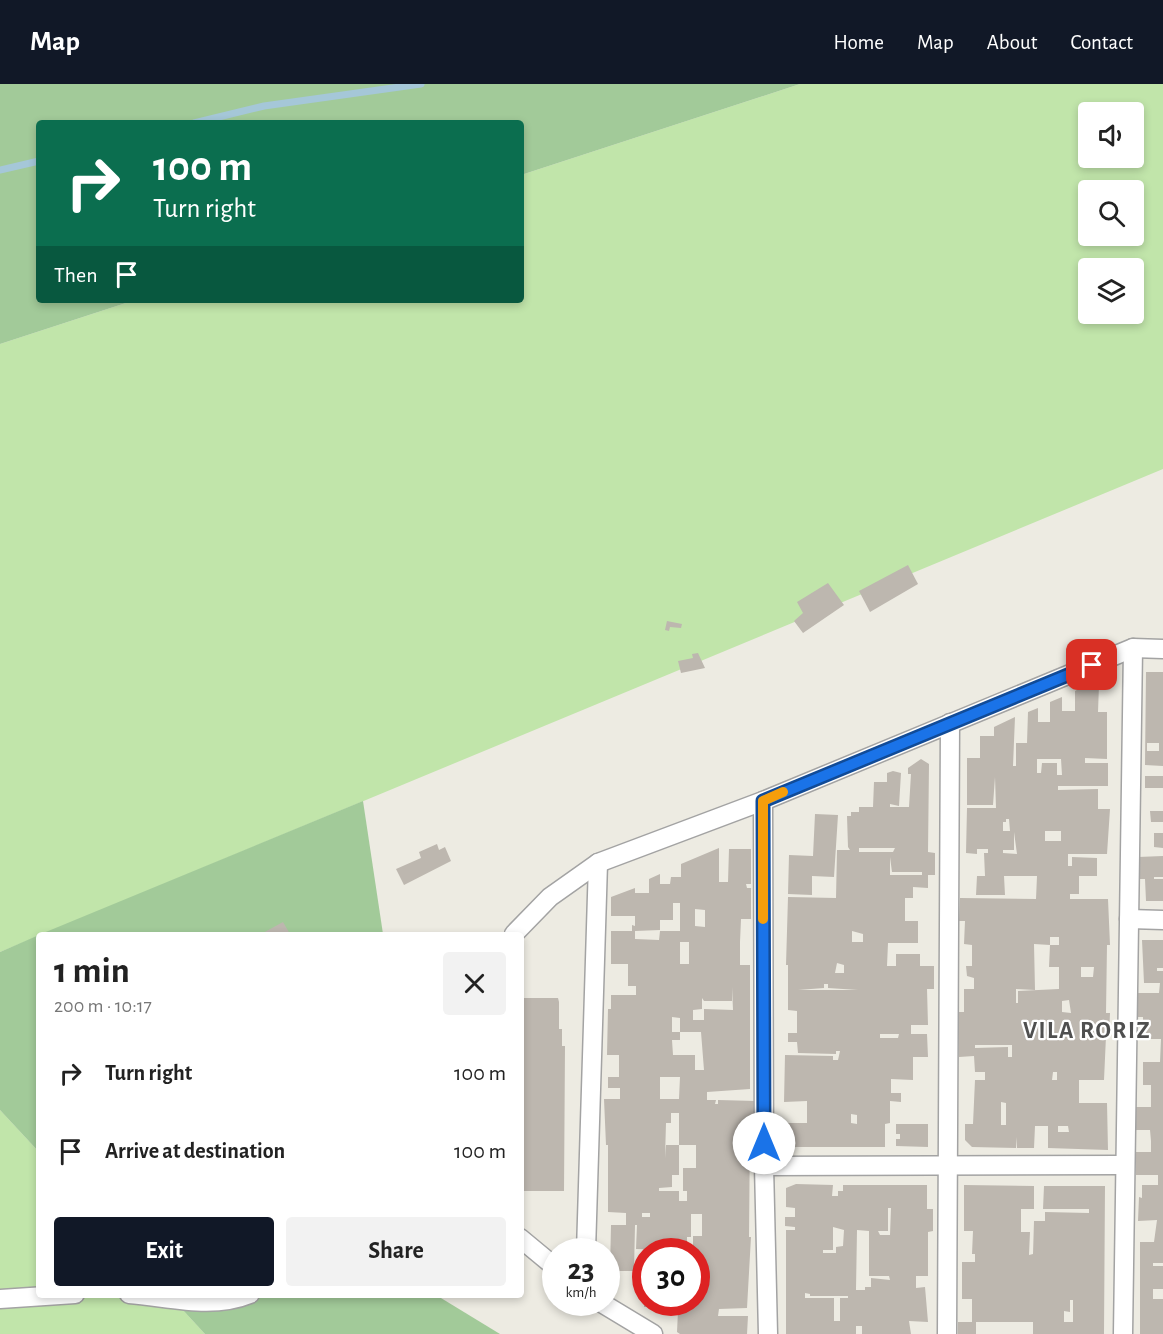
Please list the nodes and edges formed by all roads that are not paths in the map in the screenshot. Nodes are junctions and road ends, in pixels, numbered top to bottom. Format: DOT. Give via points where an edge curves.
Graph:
graph roads {
  1 [pos="1132,648"];
  2 [pos="1163,649"];
  3 [pos="950,723"];
  4 [pos="763,801"];
  5 [pos="598,863"];
  6 [pos="1129,920"];
  7 [pos="1163,920"];
  8 [pos="516,932"];
  9 [pos="948,1164"];
  10 [pos="1123,1165"];
  11 [pos="764,1166"];
  12 [pos="586,1238"];
  13 [pos="524,1241"];
  14 [pos="542,1257"];
  15 [pos="36,1297"];
  16 [pos="163,1298"];
  17 [pos="241,1298"];
  18 [pos="0,1299"];
  19 [pos="620,1314"];
  20 [pos="653,1334"];
  21 [pos="768,1334"];
  22 [pos="947,1334"];
  23 [pos="1123,1334"];
  1 -- 2 [label="street"];
  1 -- 3 [label="street"];
  1 -- 6 [label="street"];
  3 -- 4 [label="street"];
  3 -- 9 [label="street"];
  4 -- 5 [label="street"];
  4 -- 11 [label="street"];
  5 -- 8 [label="street" via="550,897"];
  5 -- 12 [label="street"];
  6 -- 7 [label="street"];
  6 -- 10 [label="street"];
  9 -- 10 [label="street"];
  9 -- 11 [label="street"];
  9 -- 22 [label="street"];
  10 -- 23 [label="street"];
  11 -- 21 [label="street"];
  13 -- 14 [label="street"];
  15 -- 18 [label="street"];
  16 -- 17 [label="street" via="232,1302"];
  19 -- 20 [label="street"];
}
